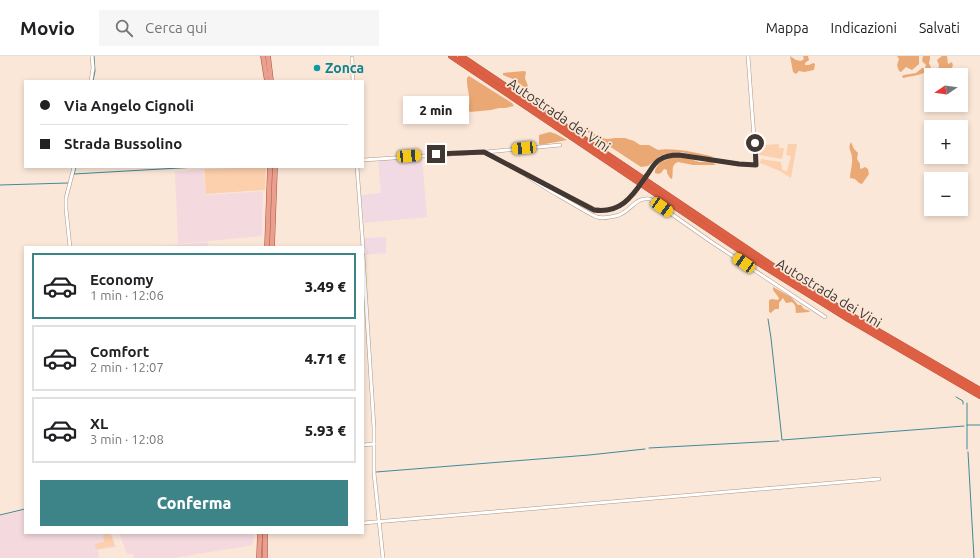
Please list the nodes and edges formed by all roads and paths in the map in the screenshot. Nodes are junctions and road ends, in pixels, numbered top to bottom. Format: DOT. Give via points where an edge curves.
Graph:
graph roads {
  1 [pos="92,56"];
  2 [pos="263,56"];
  3 [pos="268,56"];
  4 [pos="451,56"];
  5 [pos="461,56"];
  6 [pos="748,56"];
  7 [pos="352,58"];
  8 [pos="91,80"];
  9 [pos="267,80"];
  10 [pos="271,80"];
  11 [pos="353,80"];
  12 [pos="560,145"];
  13 [pos="484,152"];
  14 [pos="364,160"];
  15 [pos="74,168"];
  16 [pos="270,168"];
  17 [pos="275,168"];
  18 [pos="357,168"];
  19 [pos="523,173"];
  20 [pos="70,246"];
  21 [pos="267,246"];
  22 [pos="272,246"];
  23 [pos="362,246"];
  24 [pos="364,272"];
  25 [pos="825,317"];
  26 [pos="980,390"];
  27 [pos="980,396"];
  28 [pos="374,444"];
  29 [pos="364,445"];
  30 [pos="879,478"];
  31 [pos="379,522"];
  32 [pos="364,523"];
  33 [pos="260,534"];
  34 [pos="265,534"];
  35 [pos="259,558"];
  36 [pos="265,558"];
  37 [pos="383,558"];
  1 -- 8 [label="street"];
  2 -- 9 [label="main road"];
  3 -- 10 [label="main road"];
  4 -- 27 [label="highway, Autostrada dei Vini" via="757,262"];
  5 -- 26 [label="highway, Autostrada dei Vini" via="779,270"];
  6 -- 19 [label="street, bridge" via="756,165 672,155 659,160 634,194 620,206 605,211 594,210"];
  7 -- 11 [label="street"];
  12 -- 13 [label="street"];
  13 -- 14 [label="street"];
  13 -- 19 [label="street"];
  15 -- 20 [label="street" via="66,204"];
  16 -- 21 [label="main road"];
  17 -- 22 [label="main road"];
  18 -- 23 [label="street"];
  19 -- 25 [label="street" via="553,193 598,217 616,216 638,200 650,199"];
  24 -- 28 [label="street"];
  28 -- 29 [label="street"];
  28 -- 31 [label="street"];
  30 -- 31 [label="street"];
  31 -- 32 [label="street"];
  31 -- 37 [label="street"];
  33 -- 35 [label="main road"];
  34 -- 36 [label="main road"];
}
